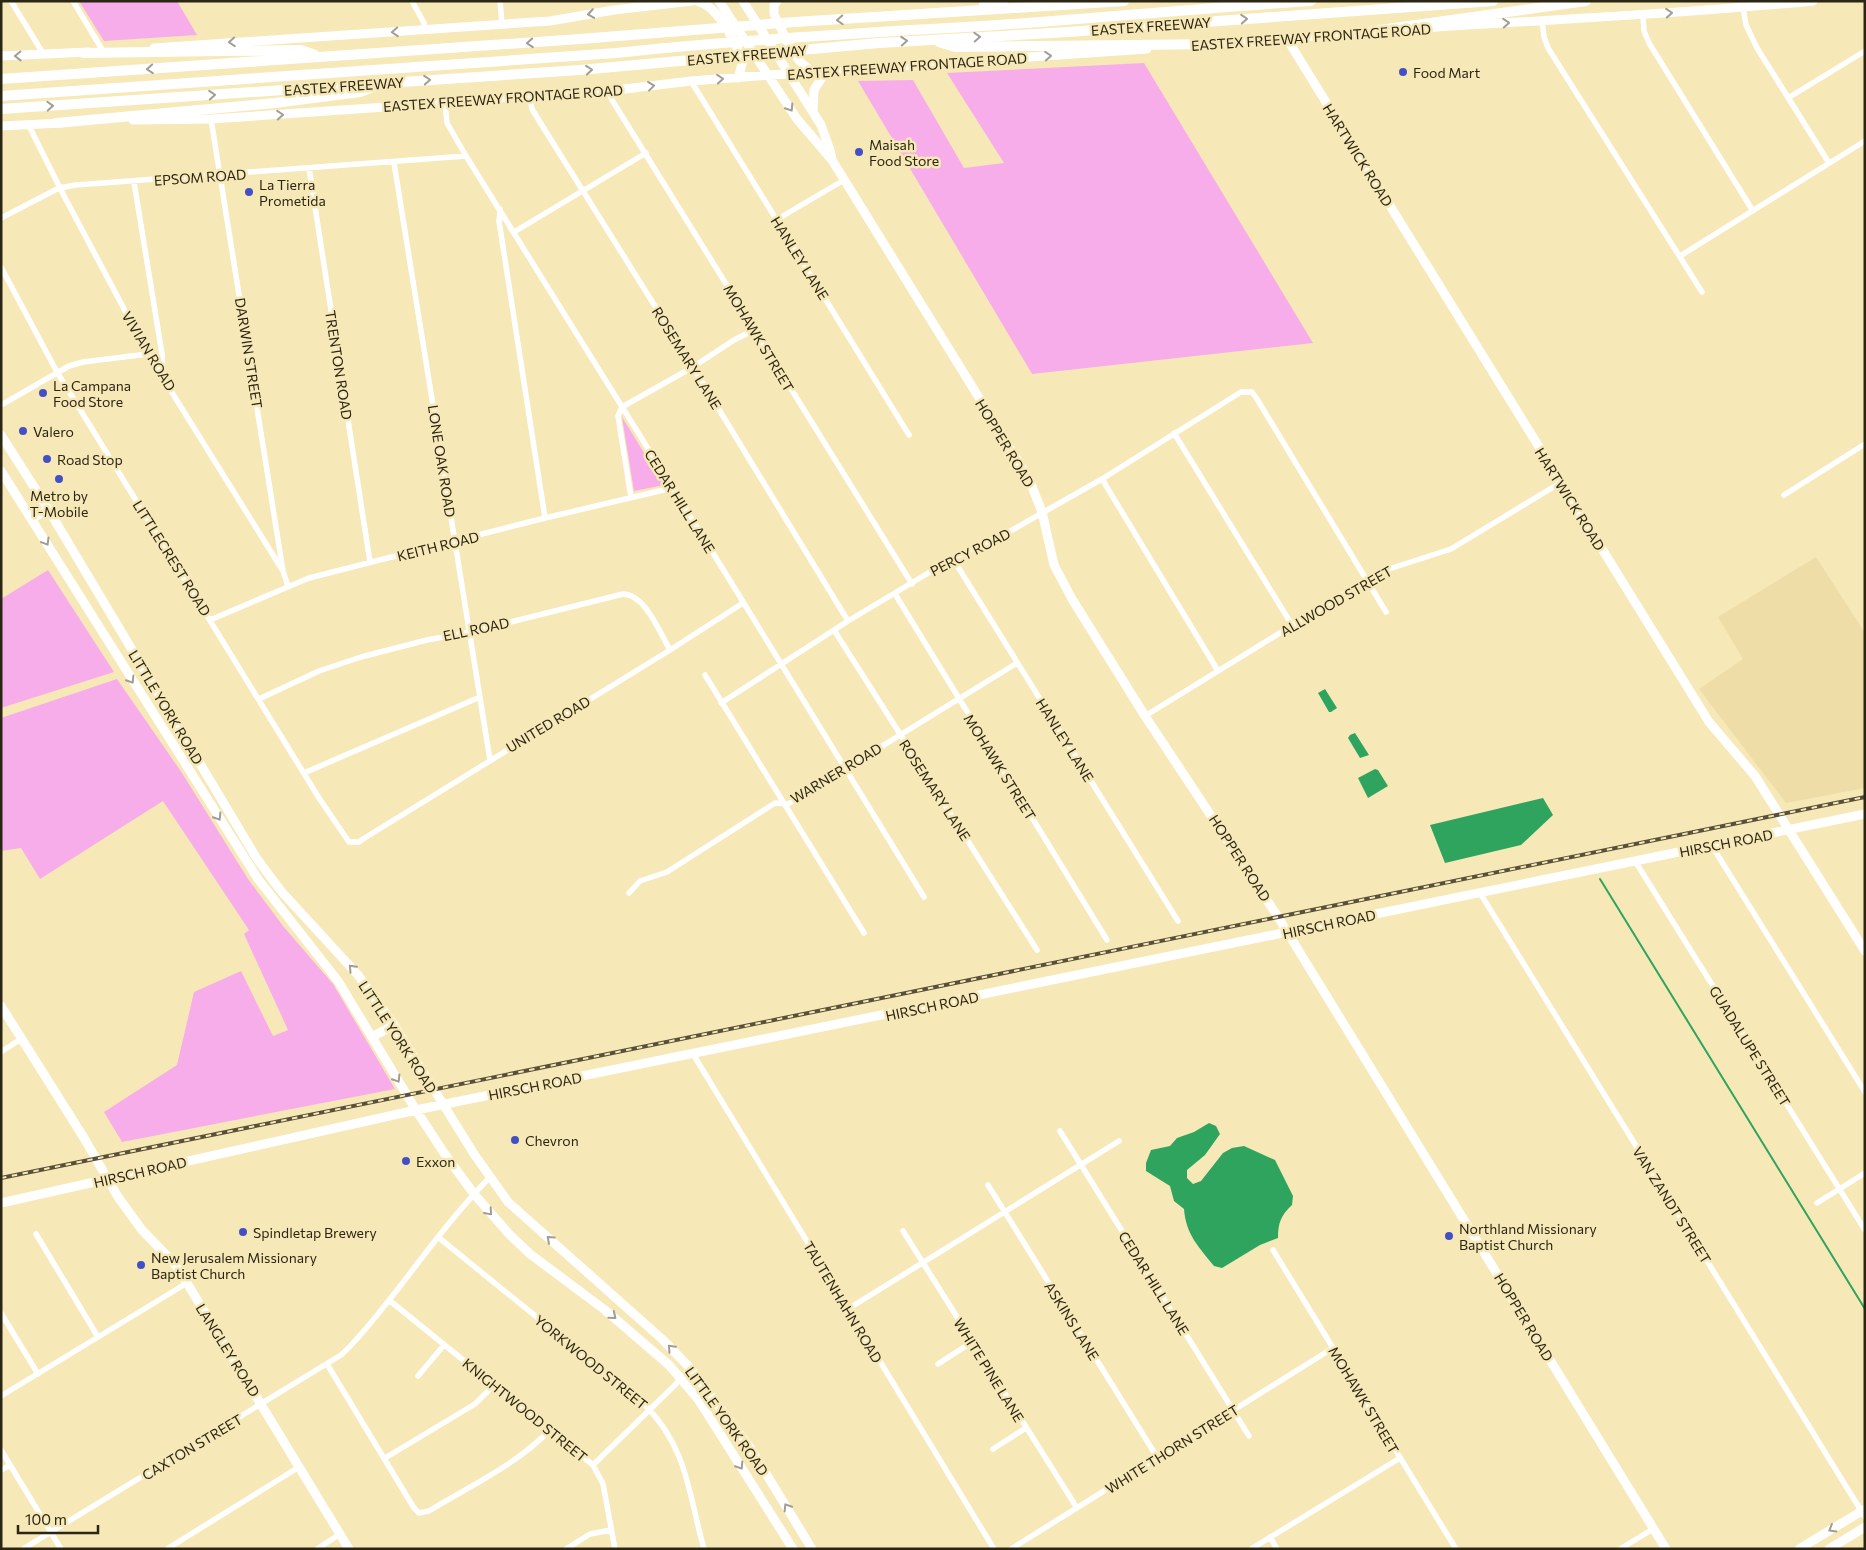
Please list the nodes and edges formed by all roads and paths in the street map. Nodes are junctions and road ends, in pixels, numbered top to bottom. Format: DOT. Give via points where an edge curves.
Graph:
graph roads {
  1 [pos="11,1"];
  2 [pos="73,1"];
  3 [pos="412,1"];
  4 [pos="500,1"];
  5 [pos="697,1"];
  6 [pos="719,1"];
  7 [pos="743,1"];
  8 [pos="777,1"];
  9 [pos="1003,1"];
  10 [pos="1124,1"];
  11 [pos="1311,1"];
  12 [pos="1493,1"];
  13 [pos="1586,1"];
  14 [pos="1813,1"];
  15 [pos="686,2"];
  16 [pos="613,6"];
  17 [pos="1743,8"];
  18 [pos="1643,16"];
  19 [pos="884,18"];
  20 [pos="1542,20"];
  21 [pos="502,24"];
  22 [pos="425,30"];
  23 [pos="1373,31"];
  24 [pos="1287,39"];
  25 [pos="928,40"];
  26 [pos="1222,44"];
  27 [pos="1865,51"];
  28 [pos="104,52"];
  29 [pos="83,53"];
  30 [pos="44,55"];
  31 [pos="1,56"];
  32 [pos="320,57"];
  33 [pos="826,71"];
  34 [pos="815,72"];
  35 [pos="790,74"];
  36 [pos="769,75"];
  37 [pos="738,78"];
  38 [pos="1,79"];
  39 [pos="691,81"];
  40 [pos="384,83"];
  41 [pos="608,91"];
  42 [pos="528,95"];
  43 [pos="1,96"];
  44 [pos="1788,98"];
  45 [pos="445,103"];
  46 [pos="1,109"];
  47 [pos="813,111"];
  48 [pos="211,120"];
  49 [pos="56,123"];
  50 [pos="28,124"];
  51 [pos="1,126"];
  52 [pos="1865,141"];
  53 [pos="646,153"];
  54 [pos="466,156"];
  55 [pos="832,160"];
  56 [pos="394,163"];
  57 [pos="1829,163"];
  58 [pos="309,168"];
  59 [pos="221,175"];
  60 [pos="844,180"];
  61 [pos="134,182"];
  62 [pos="59,188"];
  63 [pos="582,190"];
  64 [pos="500,209"];
  65 [pos="1753,211"];
  66 [pos="1,218"];
  67 [pos="776,220"];
  68 [pos="514,232"];
  69 [pos="1680,256"];
  70 [pos="1,267"];
  71 [pos="1702,292"];
  72 [pos="754,330"];
  73 [pos="148,354"];
  74 [pos="693,367"];
  75 [pos="57,372"];
  76 [pos="163,376"];
  77 [pos="1,405"];
  78 [pos="622,407"];
  79 [pos="1174,433"];
  80 [pos="1,435"];
  81 [pos="909,435"];
  82 [pos="1865,444"];
  83 [pos="1,471"];
  84 [pos="1102,479"];
  85 [pos="1560,483"];
  86 [pos="672,488"];
  87 [pos="1784,494"];
  88 [pos="631,497"];
  89 [pos="48,509"];
  90 [pos="1042,512"];
  91 [pos="545,518"];
  92 [pos="32,519"];
  93 [pos="455,542"];
  94 [pos="952,559"];
  95 [pos="370,562"];
  96 [pos="283,571"];
  97 [pos="1366,580"];
  98 [pos="912,584"];
  99 [pos="288,586"];
  100 [pos="895,594"];
  101 [pos="743,603"];
  102 [pos="1386,612"];
  103 [pos="210,620"];
  104 [pos="848,621"];
  105 [pos="1292,625"];
  106 [pos="834,630"];
  107 [pos="470,632"];
  108 [pos="670,650"];
  109 [pos="1017,663"];
  110 [pos="781,664"];
  111 [pos="1218,670"];
  112 [pos="705,674"];
  113 [pos="480,696"];
  114 [pos="259,699"];
  115 [pos="958,699"];
  116 [pos="721,703"];
  117 [pos="1145,716"];
  118 [pos="899,735"];
  119 [pos="490,760"];
  120 [pos="845,769"];
  121 [pos="304,773"];
  122 [pos="782,803"];
  123 [pos="1865,814"];
  124 [pos="1790,830"];
  125 [pos="352,842"];
  126 [pos="1712,846"];
  127 [pos="1635,862"];
  128 [pos="629,893"];
  129 [pos="1480,893"];
  130 [pos="924,897"];
  131 [pos="1178,921"];
  132 [pos="864,933"];
  133 [pos="1288,933"];
  134 [pos="1107,940"];
  135 [pos="1037,950"];
  136 [pos="1865,951"];
  137 [pos="1,1006"];
  138 [pos="394,1025"];
  139 [pos="372,1037"];
  140 [pos="22,1039"];
  141 [pos="1,1052"];
  142 [pos="693,1054"];
  143 [pos="1865,1092"];
  144 [pos="442,1105"];
  145 [pos="416,1110"];
  146 [pos="1060,1131"];
  147 [pos="1119,1141"];
  148 [pos="1080,1165"];
  149 [pos="1865,1173"];
  150 [pos="490,1177"];
  151 [pos="107,1179"];
  152 [pos="988,1185"];
  153 [pos="1840,1189"];
  154 [pos="474,1194"];
  155 [pos="1,1203"];
  156 [pos="1817,1203"];
  157 [pos="1004,1211"];
  158 [pos="1865,1230"];
  159 [pos="903,1231"];
  160 [pos="36,1234"];
  161 [pos="438,1237"];
  162 [pos="1273,1250"];
  163 [pos="922,1263"];
  164 [pos="187,1283"];
  165 [pos="389,1300"];
  166 [pos="848,1309"];
  167 [pos="1,1313"];
  168 [pos="98,1337"];
  169 [pos="972,1342"];
  170 [pos="444,1345"];
  171 [pos="1333,1348"];
  172 [pos="328,1364"];
  173 [pos="938,1364"];
  174 [pos="690,1368"];
  175 [pos="38,1374"];
  176 [pos="418,1376"];
  177 [pos="681,1379"];
  178 [pos="494,1386"];
  179 [pos="1,1396"];
  180 [pos="262,1404"];
  181 [pos="650,1410"];
  182 [pos="1234,1410"];
  183 [pos="1026,1428"];
  184 [pos="736,1429"];
  185 [pos="550,1430"];
  186 [pos="1249,1436"];
  187 [pos="722,1437"];
  188 [pos="993,1449"];
  189 [pos="1,1450"];
  190 [pos="1157,1457"];
  191 [pos="385,1458"];
  192 [pos="1400,1458"];
  193 [pos="10,1465"];
  194 [pos="593,1465"];
  195 [pos="299,1467"];
  196 [pos="1,1470"];
  197 [pos="765,1473"];
  198 [pos="751,1482"];
  199 [pos="1076,1508"];
  200 [pos="1864,1513"];
  201 [pos="1865,1527"];
  202 [pos="1653,1529"];
  203 [pos="611,1530"];
  204 [pos="51,1532"];
  205 [pos="340,1534"];
  206 [pos="1270,1537"];
  207 [pos="23,1549"];
  208 [pos="61,1549"];
  209 [pos="167,1549"];
  210 [pos="317,1549"];
  211 [pos="349,1549"];
  212 [pos="566,1549"];
  213 [pos="615,1549"];
  214 [pos="704,1549"];
  215 [pos="793,1549"];
  216 [pos="812,1549"];
  217 [pos="994,1549"];
  218 [pos="1011,1549"];
  219 [pos="1251,1549"];
  220 [pos="1277,1549"];
  221 [pos="1456,1549"];
  222 [pos="1620,1549"];
  223 [pos="1666,1549"];
  224 [pos="1799,1549"];
  225 [pos="1829,1549"];
  1 -- 30 [label="street"];
  2 -- 28 [label="street"];
  3 -- 22 [label="street"];
  4 -- 21 [label="street"];
  5 -- 37 [label="main road" via="713,8 735,42 743,61"];
  6 -- 36 [label="main road, HOPPER ROAD"];
  7 -- 35 [label="main road, HOPPER ROAD"];
  8 -- 34 [label="main road" via="774,14 798,61"];
  9 -- 19 [label="highway"];
  10 -- 19 [label="highway, EASTEX FREEWAY"];
  11 -- 43 [label="highway"];
  25 -- 12 [label="highway, EASTEX FREEWAY, one-way"];
  13 -- 23 [label="highway"];
  14 -- 17 [label="main road, EASTEX FREEWAY FRONTAGE ROAD"];
  15 -- 16 [label="main road"];
  16 -- 21 [label="main road, one-way" via="550,21"];
  18 -- 17 [label="main road, EASTEX FREEWAY FRONTAGE ROAD, one-way"];
  17 -- 44 [label="street" via="1750,36"];
  18 -- 20 [label="main road, EASTEX FREEWAY FRONTAGE ROAD"];
  18 -- 65 [label="street" via="1649,43"];
  19 -- 32 [label="highway, EASTEX FREEWAY, one-way"];
  23 -- 20 [label="main road, EASTEX FREEWAY FRONTAGE ROAD, one-way"];
  20 -- 69 [label="street" via="1548,48"];
  21 -- 22 [label="main road"];
  22 -- 28 [label="main road, one-way"];
  23 -- 24 [label="main road, EASTEX FREEWAY FRONTAGE ROAD"];
  24 -- 26 [label="main road, EASTEX FREEWAY FRONTAGE ROAD"];
  24 -- 85 [label="main road, HARTWICK ROAD"];
  25 -- 26 [label="highway" via="955,46"];
  40 -- 25 [label="highway, EASTEX FREEWAY, one-way"];
  33 -- 26 [label="main road, EASTEX FREEWAY FRONTAGE ROAD, one-way"];
  27 -- 44 [label="street"];
  28 -- 29 [label="main road"];
  29 -- 30 [label="main road"];
  29 -- 32 [label="highway" via="301,50"];
  30 -- 31 [label="main road, one-way"];
  32 -- 38 [label="highway, EASTEX FREEWAY, one-way"];
  33 -- 34 [label="main road, EASTEX FREEWAY FRONTAGE ROAD"];
  33 -- 47 [label="main road" via="814,90"];
  34 -- 35 [label="main road, EASTEX FREEWAY FRONTAGE ROAD"];
  35 -- 36 [label="main road, EASTEX FREEWAY FRONTAGE ROAD"];
  35 -- 47 [label="main road, HOPPER ROAD"];
  36 -- 37 [label="main road, EASTEX FREEWAY FRONTAGE ROAD"];
  36 -- 55 [label="main road, HOPPER ROAD, one-way" via="797,119"];
  39 -- 37 [label="main road, EASTEX FREEWAY FRONTAGE ROAD, one-way"];
  41 -- 39 [label="main road, EASTEX FREEWAY FRONTAGE ROAD, one-way"];
  39 -- 67 [label="street, HANLEY LANE"];
  46 -- 40 [label="highway, EASTEX FREEWAY, one-way"];
  40 -- 49 [label="highway" via="360,92 275,103"];
  41 -- 42 [label="main road, EASTEX FREEWAY FRONTAGE ROAD"];
  41 -- 53 [label="street, MOHAWK STREET"];
  42 -- 45 [label="main road, EASTEX FREEWAY FRONTAGE ROAD"];
  42 -- 63 [label="street, ROSEMARY LANE" via="532,109"];
  44 -- 57 [label="street"];
  48 -- 45 [label="main road, EASTEX FREEWAY FRONTAGE ROAD, one-way"];
  45 -- 54 [label="street, CEDAR HILL LANE" via="447,123"];
  47 -- 55 [label="main road, HOPPER ROAD" via="823,129"];
  48 -- 49 [label="main road, EASTEX FREEWAY FRONTAGE ROAD"];
  48 -- 59 [label="street, DARWIN STREET"];
  49 -- 50 [label="main road, EASTEX FREEWAY FRONTAGE ROAD"];
  50 -- 51 [label="main road, EASTEX FREEWAY FRONTAGE ROAD"];
  50 -- 62 [label="street, VIVIAN ROAD"];
  52 -- 57 [label="street"];
  53 -- 63 [label="street"];
  53 -- 72 [label="street, MOHAWK STREET"];
  54 -- 56 [label="street, EPSOM ROAD"];
  54 -- 64 [label="street, CEDAR HILL LANE"];
  55 -- 60 [label="main road, HOPPER ROAD"];
  56 -- 58 [label="street, EPSOM ROAD"];
  56 -- 93 [label="street, LONE OAK ROAD"];
  57 -- 65 [label="street"];
  58 -- 59 [label="street, EPSOM ROAD"];
  58 -- 95 [label="street, TRENTON ROAD"];
  59 -- 61 [label="street, EPSOM ROAD"];
  59 -- 96 [label="street, DARWIN STREET"];
  60 -- 67 [label="street"];
  60 -- 90 [label="main road, HOPPER ROAD" via="1020,464"];
  61 -- 62 [label="street, EPSOM ROAD"];
  61 -- 76 [label="street"];
  62 -- 66 [label="street, EPSOM ROAD"];
  62 -- 73 [label="street, VIVIAN ROAD"];
  63 -- 68 [label="street"];
  63 -- 74 [label="street, ROSEMARY LANE"];
  64 -- 68 [label="street, CEDAR HILL LANE"];
  64 -- 91 [label="street" via="499,221"];
  65 -- 69 [label="street"];
  67 -- 81 [label="street, HANLEY LANE"];
  68 -- 78 [label="street, CEDAR HILL LANE"];
  69 -- 71 [label="street"];
  70 -- 75 [label="street, LITTLECREST ROAD"];
  72 -- 74 [label="street"];
  72 -- 98 [label="street, MOHAWK STREET"];
  73 -- 75 [label="street" via="83,362"];
  73 -- 76 [label="street, VIVIAN ROAD"];
  74 -- 78 [label="street"];
  74 -- 104 [label="street, ROSEMARY LANE"];
  75 -- 77 [label="street"];
  75 -- 103 [label="street, LITTLECREST ROAD"];
  76 -- 96 [label="street, VIVIAN ROAD"];
  78 -- 86 [label="street, CEDAR HILL LANE"];
  78 -- 88 [label="street" via="618,416"];
  79 -- 84 [label="street, PERCY ROAD"];
  79 -- 97 [label="street, PERCY ROAD" via="1241,392 1252,392"];
  79 -- 105 [label="street"];
  80 -- 89 [label="main road, LITTLE YORK ROAD"];
  82 -- 87 [label="street"];
  83 -- 92 [label="main road, LITTLE YORK ROAD"];
  84 -- 90 [label="street, PERCY ROAD"];
  84 -- 111 [label="street"];
  85 -- 97 [label="street, ALLWOOD STREET" via="1452,549 1389,568"];
  85 -- 124 [label="main road, HARTWICK ROAD" via="1710,722 1755,776"];
  86 -- 88 [label="street, KEITH ROAD"];
  86 -- 101 [label="street, CEDAR HILL LANE"];
  88 -- 91 [label="street, KEITH ROAD"];
  89 -- 92 [label="main road"];
  138 -- 89 [label="main road, LITTLE YORK ROAD, one-way" via="358,975 281,891 257,859"];
  90 -- 94 [label="street, PERCY ROAD"];
  90 -- 117 [label="main road, HOPPER ROAD" via="1050,552 1062,582"];
  91 -- 93 [label="street, KEITH ROAD"];
  92 -- 139 [label="main road, LITTLE YORK ROAD, one-way" via="258,879 338,981"];
  93 -- 95 [label="street, KEITH ROAD"];
  93 -- 107 [label="street, LONE OAK ROAD"];
  94 -- 98 [label="street, PERCY ROAD"];
  94 -- 109 [label="street, HANLEY LANE"];
  95 -- 99 [label="street, KEITH ROAD"];
  96 -- 99 [label="street, DARWIN STREET"];
  97 -- 102 [label="street"];
  97 -- 105 [label="street, ALLWOOD STREET"];
  98 -- 100 [label="street, PERCY ROAD"];
  99 -- 103 [label="street, KEITH ROAD"];
  100 -- 104 [label="street, PERCY ROAD"];
  100 -- 115 [label="street, MOHAWK STREET"];
  101 -- 108 [label="street, UNITED ROAD"];
  101 -- 110 [label="street, CEDAR HILL LANE"];
  103 -- 114 [label="street, LITTLECREST ROAD"];
  104 -- 106 [label="street, PERCY ROAD"];
  105 -- 111 [label="street, ALLWOOD STREET"];
  106 -- 110 [label="street, PERCY ROAD"];
  106 -- 118 [label="street, ROSEMARY LANE"];
  107 -- 108 [label="street, ELL ROAD" via="628,594 642,603"];
  107 -- 113 [label="street, LONE OAK ROAD"];
  107 -- 114 [label="street, ELL ROAD" via="360,657 319,671"];
  108 -- 119 [label="street, UNITED ROAD"];
  109 -- 115 [label="street, WARNER ROAD"];
  109 -- 131 [label="street, HANLEY LANE"];
  110 -- 116 [label="street, PERCY ROAD"];
  110 -- 120 [label="street, CEDAR HILL LANE"];
  111 -- 117 [label="street, ALLWOOD STREET"];
  112 -- 116 [label="street"];
  113 -- 119 [label="street, LONE OAK ROAD"];
  113 -- 121 [label="street"];
  114 -- 121 [label="street, LITTLECREST ROAD"];
  115 -- 118 [label="street, WARNER ROAD"];
  115 -- 134 [label="street, MOHAWK STREET"];
  116 -- 122 [label="street"];
  117 -- 133 [label="main road, HOPPER ROAD"];
  118 -- 120 [label="street, WARNER ROAD"];
  118 -- 135 [label="street, ROSEMARY LANE"];
  119 -- 125 [label="street, UNITED ROAD" via="363,839"];
  120 -- 122 [label="street, WARNER ROAD" via="788,804"];
  120 -- 130 [label="street, CEDAR HILL LANE"];
  121 -- 125 [label="street, LITTLECREST ROAD" via="341,832"];
  122 -- 128 [label="street, WARNER ROAD" via="776,803 667,872 640,881"];
  122 -- 132 [label="street"];
  123 -- 124 [label="main road, HIRSCH ROAD"];
  124 -- 126 [label="main road, HIRSCH ROAD"];
  124 -- 136 [label="main road, HARTWICK ROAD"];
  126 -- 127 [label="main road, HIRSCH ROAD"];
  126 -- 143 [label="street"];
  127 -- 129 [label="main road, HIRSCH ROAD"];
  127 -- 153 [label="street, GUADALUPE STREET"];
  129 -- 133 [label="main road, HIRSCH ROAD"];
  129 -- 200 [label="street, VAN ZANDT STREET"];
  133 -- 142 [label="main road, HIRSCH ROAD"];
  133 -- 202 [label="main road, HOPPER ROAD"];
  137 -- 140 [label="main road, LANGLEY ROAD"];
  138 -- 139 [label="main road"];
  138 -- 144 [label="main road, LITTLE YORK ROAD"];
  139 -- 145 [label="main road, LITTLE YORK ROAD, one-way"];
  140 -- 141 [label="street"];
  140 -- 151 [label="main road, LANGLEY ROAD"];
  142 -- 144 [label="main road, HIRSCH ROAD"];
  142 -- 166 [label="street, TAUTENHAHN ROAD"];
  144 -- 145 [label="main road, HIRSCH ROAD"];
  144 -- 150 [label="main road, LITTLE YORK ROAD"];
  145 -- 151 [label="main road, HIRSCH ROAD"];
  145 -- 154 [label="main road, LITTLE YORK ROAD"];
  146 -- 148 [label="street, CEDAR HILL LANE"];
  147 -- 148 [label="street"];
  148 -- 157 [label="street"];
  148 -- 182 [label="street, CEDAR HILL LANE"];
  149 -- 153 [label="street"];
  150 -- 154 [label="street, CAXTON STREET"];
  174 -- 150 [label="main road, LITTLE YORK ROAD, one-way" via="662,1339 508,1202"];
  151 -- 155 [label="main road, HIRSCH ROAD"];
  151 -- 164 [label="main road, LANGLEY ROAD" via="142,1230 173,1262"];
  152 -- 157 [label="street, ASKINS LANE"];
  153 -- 156 [label="street"];
  153 -- 158 [label="street, GUADALUPE STREET"];
  154 -- 161 [label="street, CAXTON STREET"];
  154 -- 177 [label="main road, LITTLE YORK ROAD, one-way" via="530,1254 626,1326"];
  157 -- 163 [label="street"];
  157 -- 190 [label="street, ASKINS LANE"];
  159 -- 163 [label="street, WHITE PINE LANE"];
  160 -- 168 [label="street"];
  161 -- 165 [label="street, CAXTON STREET"];
  161 -- 181 [label="street, YORKWOOD STREET"];
  162 -- 171 [label="street, MOHAWK STREET"];
  163 -- 166 [label="street"];
  163 -- 169 [label="street, WHITE PINE LANE"];
  164 -- 168 [label="street"];
  164 -- 180 [label="main road, LANGLEY ROAD"];
  165 -- 170 [label="street, KNIGHTWOOD STREET"];
  165 -- 172 [label="street, CAXTON STREET" via="350,1346"];
  166 -- 217 [label="street, TAUTENHAHN ROAD"];
  167 -- 175 [label="street"];
  168 -- 175 [label="street"];
  169 -- 173 [label="street"];
  169 -- 183 [label="street, WHITE PINE LANE"];
  170 -- 176 [label="street"];
  170 -- 178 [label="street, KNIGHTWOOD STREET"];
  171 -- 182 [label="street, WHITE THORN STREET"];
  171 -- 192 [label="street, MOHAWK STREET"];
  172 -- 180 [label="street, CAXTON STREET"];
  172 -- 191 [label="street"];
  174 -- 177 [label="street"];
  174 -- 184 [label="main road, LITTLE YORK ROAD"];
  175 -- 179 [label="street"];
  177 -- 181 [label="street"];
  177 -- 187 [label="main road, LITTLE YORK ROAD"];
  178 -- 185 [label="street, KNIGHTWOOD STREET"];
  178 -- 191 [label="street" via="475,1404"];
  180 -- 195 [label="main road, LANGLEY ROAD"];
  180 -- 204 [label="street, CAXTON STREET"];
  181 -- 194 [label="street"];
  181 -- 214 [label="street, YORKWOOD STREET" via="669,1433 681,1459"];
  182 -- 186 [label="street, CEDAR HILL LANE"];
  182 -- 190 [label="street, WHITE THORN STREET"];
  183 -- 188 [label="street"];
  183 -- 199 [label="street, WHITE PINE LANE"];
  184 -- 187 [label="main road"];
  184 -- 197 [label="main road, LITTLE YORK ROAD"];
  185 -- 191 [label="street" via="519,1456 419,1514"];
  185 -- 194 [label="street, KNIGHTWOOD STREET"];
  187 -- 198 [label="main road, LITTLE YORK ROAD, one-way"];
  189 -- 193 [label="street"];
  190 -- 199 [label="street, WHITE THORN STREET"];
  192 -- 206 [label="street"];
  192 -- 221 [label="street, MOHAWK STREET"];
  193 -- 196 [label="street"];
  193 -- 204 [label="street"];
  194 -- 203 [label="street, KNIGHTWOOD STREET" via="603,1484"];
  195 -- 205 [label="main road, LANGLEY ROAD"];
  195 -- 209 [label="street"];
  197 -- 198 [label="main road"];
  216 -- 197 [label="main road, LITTLE YORK ROAD, one-way"];
  198 -- 215 [label="main road, LITTLE YORK ROAD"];
  199 -- 218 [label="street, WHITE THORN STREET"];
  200 -- 224 [label="main road, one-way"];
  201 -- 225 [label="main road"];
  202 -- 222 [label="street"];
  202 -- 223 [label="main road, HOPPER ROAD"];
  203 -- 212 [label="street" via="590,1534"];
  203 -- 213 [label="street, KNIGHTWOOD STREET"];
  204 -- 207 [label="street, CAXTON STREET"];
  204 -- 208 [label="street"];
  205 -- 210 [label="street"];
  205 -- 211 [label="main road, LANGLEY ROAD"];
  206 -- 219 [label="street"];
  206 -- 220 [label="street"];
}
